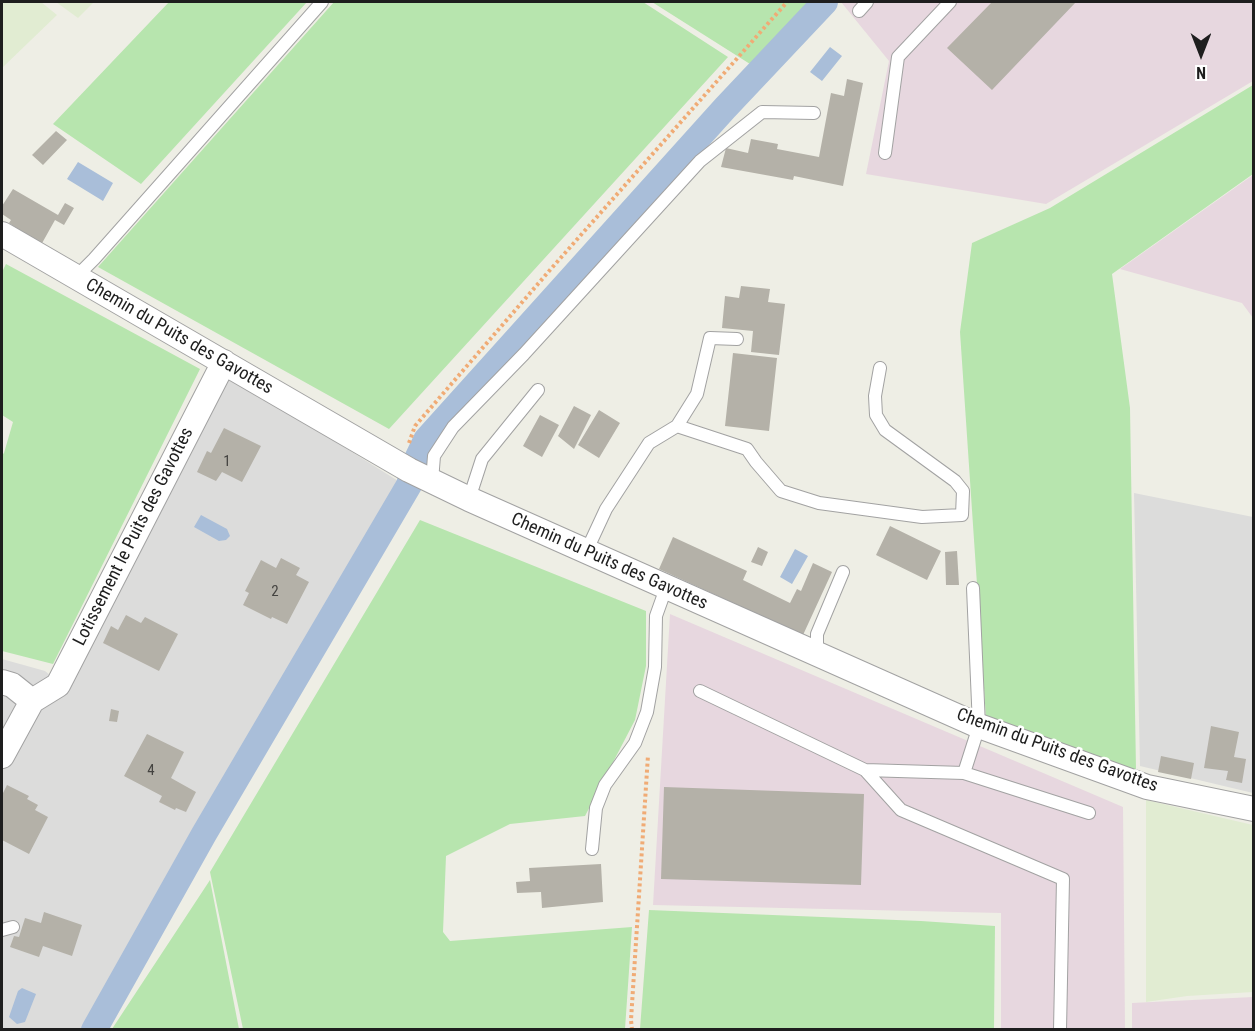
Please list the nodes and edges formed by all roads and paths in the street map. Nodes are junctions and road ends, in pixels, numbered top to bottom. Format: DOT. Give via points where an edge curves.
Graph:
graph roads {
  1 [pos="322,2"];
  2 [pos="787,2"];
  3 [pos="950,2"];
  4 [pos="814,113"];
  5 [pos="885,153"];
  6 [pos="2,234"];
  7 [pos="76,277"];
  8 [pos="737,339"];
  9 [pos="224,362"];
  10 [pos="880,368"];
  11 [pos="538,390"];
  12 [pos="677,426"];
  13 [pos="409,470"];
  14 [pos="432,481"];
  15 [pos="469,499"];
  16 [pos="586,552"];
  17 [pos="843,572"];
  18 [pos="666,588"];
  19 [pos="973,588"];
  20 [pos="817,655"];
  21 [pos="2,682"];
  22 [pos="700,691"];
  23 [pos="32,701"];
  24 [pos="647,712"];
  25 [pos="979,726"];
  26 [pos="2,756"];
  27 [pos="865,770"];
  28 [pos="964,774"];
  29 [pos="1254,809"];
  30 [pos="1089,813"];
  31 [pos="592,849"];
  32 [pos="632,1029"];
  33 [pos="1060,1029"];
  1 -- 7 [label="lane"];
  2 -- 13 [label="path" via="415,426 406,454"];
  3 -- 5 [label="lane" via="898,57"];
  4 -- 14 [label="lane" via="762,112 700,161 453,427 434,456"];
  6 -- 7 [label="street, Chemin du Puits des Gavottes"];
  7 -- 9 [label="street, Chemin du Puits des Gavottes"];
  8 -- 12 [label="lane" via="710,338 697,394"];
  9 -- 13 [label="street, Chemin du Puits des Gavottes"];
  9 -- 23 [label="street, Lotissement le Puits des Gavottes" via="58,685"];
  10 -- 12 [label="lane" via="876,415 885,430 955,481 963,491 962,515 922,517 819,503 781,491 747,449"];
  11 -- 15 [label="lane" via="482,459"];
  12 -- 16 [label="lane" via="649,443 606,509"];
  13 -- 14 [label="street, Chemin du Puits des Gavottes"];
  14 -- 15 [label="street, Chemin du Puits des Gavottes"];
  15 -- 16 [label="street, Chemin du Puits des Gavottes"];
  16 -- 18 [label="street, Chemin du Puits des Gavottes"];
  17 -- 20 [label="lane" via="817,634"];
  18 -- 20 [label="street, Chemin du Puits des Gavottes"];
  18 -- 24 [label="lane" via="656,616 655,667"];
  19 -- 25 [label="lane"];
  20 -- 25 [label="street, Chemin du Puits des Gavottes"];
  21 -- 23 [label="street"];
  22 -- 27 [label="lane"];
  23 -- 26 [label="street, Lotissement le Puits des Gavottes"];
  24 -- 31 [label="lane" via="635,743 605,784 596,808"];
  24 -- 32 [label="path" via="648,766"];
  25 -- 28 [label="lane"];
  25 -- 29 [label="street, Chemin du Puits des Gavottes" via="1147,787"];
  27 -- 28 [label="lane"];
  27 -- 33 [label="lane" via="901,810 1063,879"];
  28 -- 30 [label="lane"];
}
